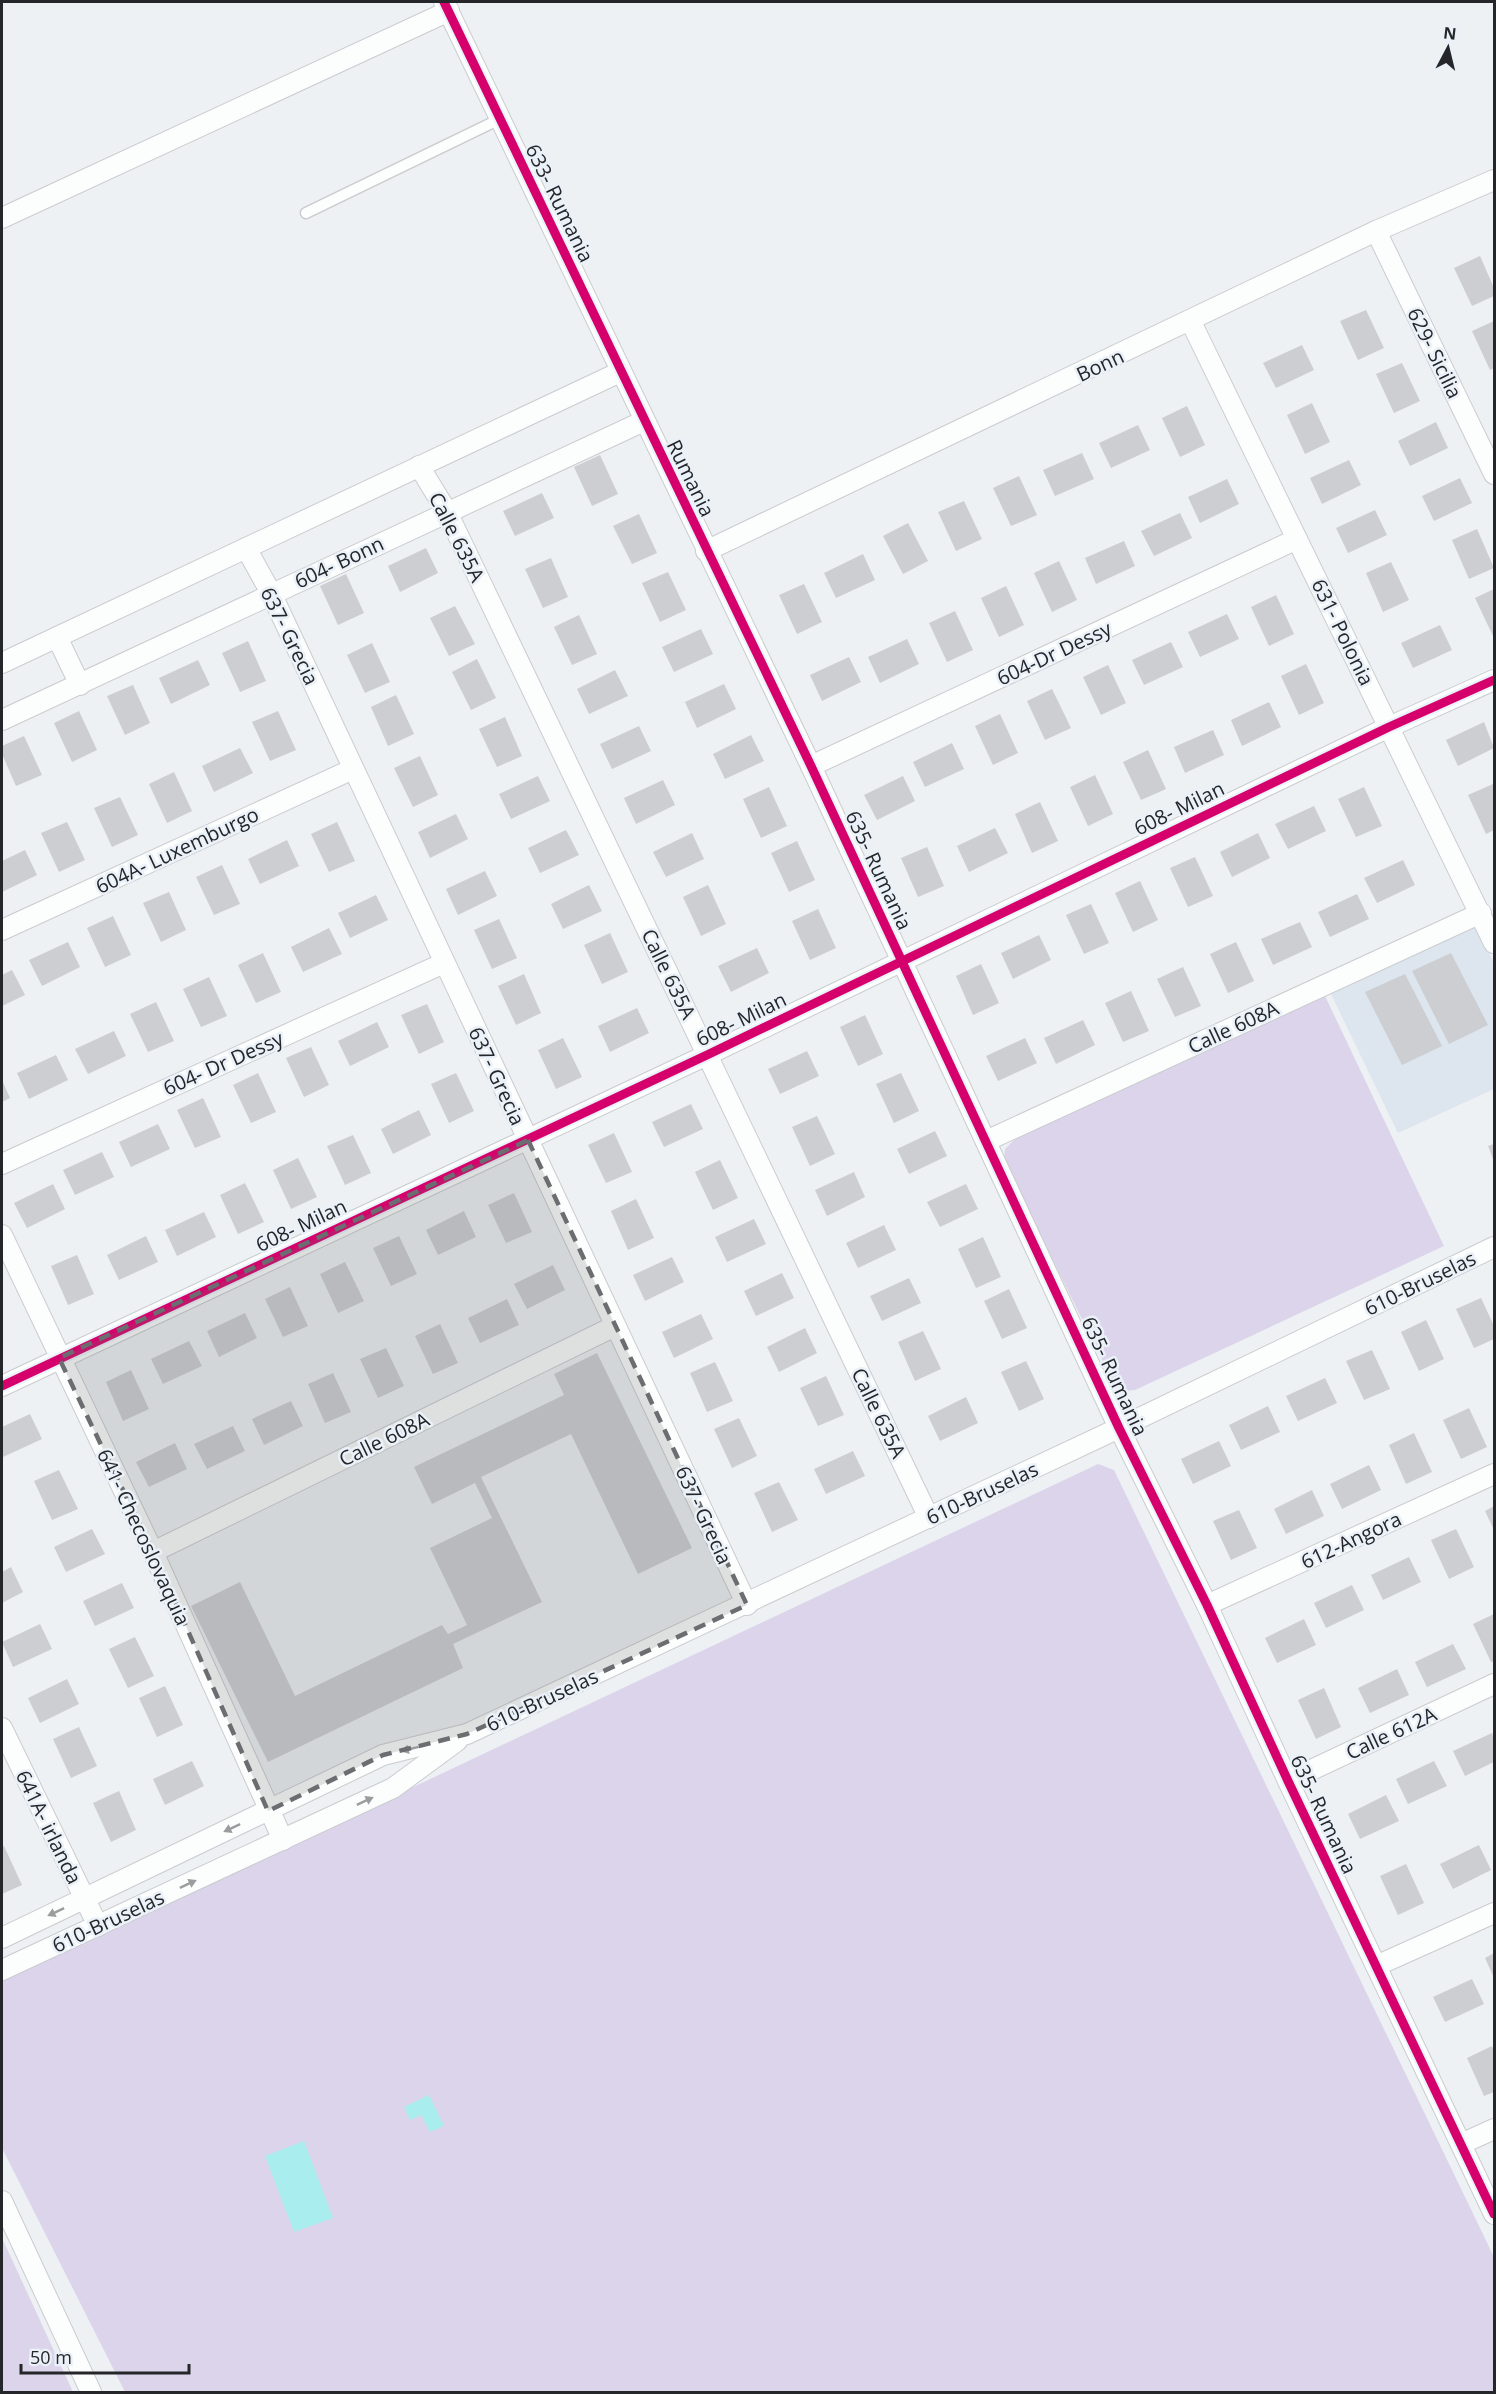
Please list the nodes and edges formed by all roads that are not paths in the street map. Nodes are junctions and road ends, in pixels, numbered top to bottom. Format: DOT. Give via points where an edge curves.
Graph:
graph roads {
  1 [pos="446,6"];
  2 [pos="500,119"];
  3 [pos="1494,180"];
  4 [pos="306,213"];
  5 [pos="2,218"];
  6 [pos="1376,231"];
  7 [pos="1191,322"];
  8 [pos="620,372"];
  9 [pos="644,421"];
  10 [pos="419,466"];
  11 [pos="1494,474"];
  12 [pos="447,512"];
  13 [pos="1297,539"];
  14 [pos="246,548"];
  15 [pos="706,551"];
  16 [pos="271,594"];
  17 [pos="57,637"];
  18 [pos="2,663"];
  19 [pos="1494,680"];
  20 [pos="80,685"];
  21 [pos="2,720"];
  22 [pos="1389,727"];
  23 [pos="811,766"];
  24 [pos="353,769"];
  25 [pos="1480,912"];
  26 [pos="2,930"];
  27 [pos="1494,943"];
  28 [pos="902,960"];
  29 [pos="444,963"];
  30 [pos="707,1055"];
  31 [pos="528,1140"];
  32 [pos="986,1141"];
  33 [pos="2,1164"];
  34 [pos="2,1235"];
  35 [pos="1494,1247"];
  36 [pos="615,1326"];
  37 [pos="59,1358"];
  38 [pos="2,1386"];
  39 [pos="1119,1428"];
  40 [pos="1494,1474"];
  41 [pos="929,1518"];
  42 [pos="153,1552"];
  43 [pos="747,1605"];
  44 [pos="1207,1605"];
  45 [pos="1494,1684"];
  46 [pos="2,1728"];
  47 [pos="467,1734"];
  48 [pos="1288,1781"];
  49 [pos="268,1811"];
  50 [pos="283,1840"];
  51 [pos="84,1898"];
  52 [pos="1494,1913"];
  53 [pos="98,1926"];
  54 [pos="2,1938"];
  55 [pos="1376,1966"];
  56 [pos="2,1970"];
  57 [pos="1494,2129"];
  58 [pos="1461,2144"];
  59 [pos="2,2201"];
  60 [pos="1494,2214"];
  61 [pos="91,2392"];
  1 -- 2 [label="street, 633- Rumania"];
  1 -- 5 [label="street"];
  2 -- 4 [label="lane"];
  2 -- 8 [label="street, 633- Rumania"];
  3 -- 6 [label="street, Bonn"];
  6 -- 7 [label="street, Bonn"];
  6 -- 11 [label="street, 629- Sicilia"];
  7 -- 13 [label="street, 631- Polonia"];
  7 -- 15 [label="street, Bonn"];
  8 -- 9 [label="street, 633- Rumania"];
  8 -- 10 [label="street"];
  9 -- 12 [label="street, 604- Bonn"];
  9 -- 15 [label="street, Rumania"];
  10 -- 12 [label="street, Calle 635A"];
  10 -- 14 [label="street"];
  12 -- 16 [label="street, 604- Bonn"];
  12 -- 30 [label="street, Calle 635A"];
  13 -- 22 [label="street, 631- Polonia"];
  13 -- 23 [label="street, 604-Dr Dessy"];
  14 -- 16 [label="street, 637- Grecia"];
  14 -- 17 [label="street"];
  15 -- 23 [label="street, 635- Rumania"];
  16 -- 20 [label="street, 604- Bonn"];
  16 -- 24 [label="street, 637- Grecia"];
  17 -- 18 [label="street"];
  17 -- 20 [label="street"];
  19 -- 22 [label="street, 608- Milan"];
  20 -- 21 [label="street, 604- Bonn"];
  22 -- 25 [label="street, 631- Polonia"];
  22 -- 28 [label="street, 608- Milan"];
  23 -- 28 [label="street, 635- Rumania"];
  24 -- 26 [label="street, 604A- Luxemburgo"];
  24 -- 29 [label="street, 637- Grecia"];
  25 -- 27 [label="street, 631- Polonia"];
  25 -- 32 [label="street, Calle 608A"];
  28 -- 30 [label="street, 608- Milan"];
  28 -- 32 [label="street, 635- Rumania"];
  29 -- 31 [label="street, 637- Grecia"];
  29 -- 33 [label="street, 604- Dr Dessy"];
  30 -- 31 [label="street, 608- Milan"];
  30 -- 41 [label="street, Calle 635A"];
  31 -- 36 [label="street, 637- Grecia"];
  31 -- 37 [label="street, 608- Milan"];
  32 -- 39 [label="street, 635- Rumania"];
  34 -- 37 [label="street, 641- Checoslovaquia"];
  35 -- 39 [label="street, 610-Bruselas"];
  36 -- 42 [label="street, Calle 608A"];
  36 -- 43 [label="street, 637- Grecia"];
  37 -- 38 [label="street, 608- Milan"];
  37 -- 42 [label="street, 641- Checoslovaquia"];
  39 -- 41 [label="street, 610-Bruselas"];
  39 -- 44 [label="street, 635- Rumania"];
  40 -- 44 [label="street, 612-Angora"];
  41 -- 43 [label="street, 610-Bruselas"];
  42 -- 49 [label="street, 641- Checoslovaquia"];
  43 -- 47 [label="street, 610-Bruselas"];
  44 -- 48 [label="street, 635- Rumania"];
  45 -- 48 [label="street, Calle 612A"];
  46 -- 51 [label="street, 641A- irlanda"];
  47 -- 49 [label="street, 610-Bruselas, one-way" via="383,1755"];
  50 -- 47 [label="street, 610-Bruselas, one-way" via="393,1788"];
  48 -- 55 [label="street, 635- Rumania"];
  49 -- 50 [label="street, 641- Checoslovaquia"];
  49 -- 51 [label="street, 610-Bruselas, one-way"];
  53 -- 50 [label="street, 610-Bruselas, one-way"];
  51 -- 53 [label="street, 641A- irlanda"];
  51 -- 54 [label="street, 610-Bruselas, one-way"];
  52 -- 55 [label="street"];
  53 -- 56 [label="street, 610-Bruselas"];
  55 -- 58 [label="street, 635- Rumania"];
  57 -- 58 [label="street"];
  58 -- 60 [label="street, 635- Rumania"];
  59 -- 61 [label="street"];
}
